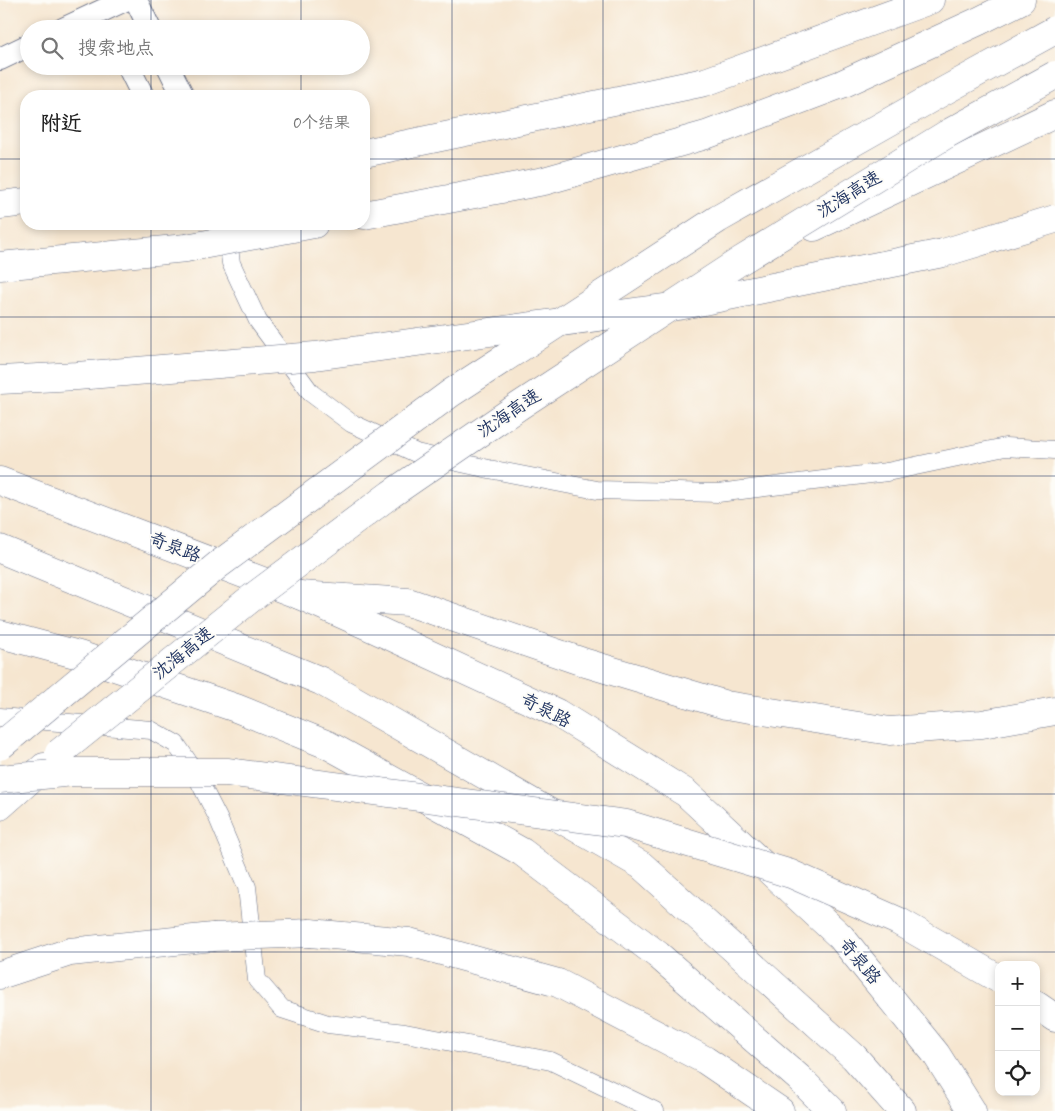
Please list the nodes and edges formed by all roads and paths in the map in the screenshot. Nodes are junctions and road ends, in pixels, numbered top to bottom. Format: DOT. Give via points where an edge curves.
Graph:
graph roads {
  1 [pos="125,0"];
  2 [pos="136,0"];
  3 [pos="930,0"];
  4 [pos="1021,0"];
  5 [pos="103,13"];
  6 [pos="86,20"];
  7 [pos="146,20"];
  8 [pos="1055,30"];
  9 [pos="20,49"];
  10 [pos="0,58"];
  11 [pos="132,75"];
  12 [pos="172,75"];
  13 [pos="1055,75"];
  14 [pos="140,90"];
  15 [pos="180,90"];
  16 [pos="1055,114"];
  17 [pos="370,152"];
  18 [pos="20,203"];
  19 [pos="0,205"];
  20 [pos="370,213"];
  21 [pos="1055,219"];
  22 [pos="227,230"];
  23 [pos="282,230"];
  24 [pos="740,261"];
  25 [pos="0,266"];
  26 [pos="0,380"];
  27 [pos="1055,450"];
  28 [pos="0,481"];
  29 [pos="0,549"];
  30 [pos="299,596"];
  31 [pos="0,634"];
  32 [pos="1055,711"];
  33 [pos="0,717"];
  34 [pos="0,746"];
  35 [pos="0,779"];
  36 [pos="0,806"];
  37 [pos="0,975"];
  38 [pos="995,977"];
  39 [pos="1037,1006"];
  40 [pos="1055,1018"];
  41 [pos="655,1111"];
  42 [pos="780,1111"];
  43 [pos="832,1111"];
  44 [pos="902,1111"];
  45 [pos="972,1111"];
  1 -- 5 [label="street"];
  2 -- 7 [label="street"];
  3 -- 17 [label="main road" via="705,82"];
  4 -- 20 [label="main road" via="842,84 706,135 544,181"];
  5 -- 6 [label="street"];
  8 -- 34 [label="main road, bridge" via="718,219 451,393 218,565"];
  9 -- 10 [label="street"];
  11 -- 14 [label="street"];
  12 -- 15 [label="street"];
  13 -- 24 [label="main road, 沈海高速, bridge" via="947,134"];
  16 -- 24 [label="main road, bridge"];
  18 -- 19 [label="main road"];
  21 -- 26 [label="main road, bridge" via="943,253 678,306 315,356"];
  22 -- 27 [label="street" via="231,263 258,321 311,393 350,423 416,453 597,490 718,493 887,472 1005,447"];
  23 -- 25 [label="main road, bridge" via="186,248"];
  24 -- 36 [label="main road, 沈海高速, bridge" via="391,494 249,600 59,753"];
  28 -- 30 [label="main road, 奇泉路"];
  29 -- 44 [label="main road" via="321,681 642,864 854,1057"];
  30 -- 32 [label="main road" via="408,602 586,663 726,705 890,731 982,724"];
  30 -- 45 [label="main road, 奇泉路" via="557,713 686,793 842,937 936,1054"];
  31 -- 43 [label="main road" via="79,655 236,708 328,745 522,852 658,955 799,1078"];
  33 -- 41 [label="street" via="151,730 176,744 218,818 247,887 257,980 282,1009 328,1024 406,1033 551,1061"];
  35 -- 38 [label="main road, bridge" via="74,772 228,772 626,824 791,874 898,921"];
  37 -- 42 [label="main road, bridge" via="70,952 213,937 310,933 409,942 558,983 705,1060"];
  39 -- 40 [label="main road"];
}
